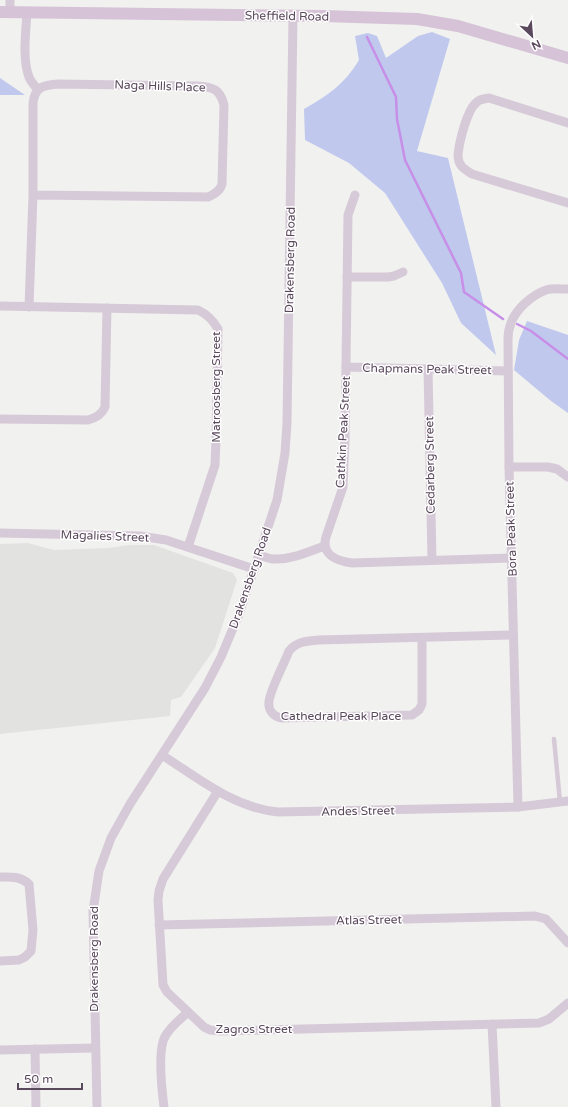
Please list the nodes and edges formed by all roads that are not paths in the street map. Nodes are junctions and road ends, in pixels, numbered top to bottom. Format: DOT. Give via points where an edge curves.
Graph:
graph roads {
  1 [pos="6,8"];
  2 [pos="27,12"];
  3 [pos="293,16"];
  4 [pos="568,58"];
  5 [pos="38,90"];
  6 [pos="568,123"];
  7 [pos="33,195"];
  8 [pos="355,195"];
  9 [pos="568,203"];
  10 [pos="403,272"];
  11 [pos="347,277"];
  12 [pos="568,289"];
  13 [pos="0,306"];
  14 [pos="30,307"];
  15 [pos="107,308"];
  16 [pos="346,367"];
  17 [pos="428,370"];
  18 [pos="508,371"];
  19 [pos="0,419"];
  20 [pos="509,466"];
  21 [pos="568,476"];
  22 [pos="0,533"];
  23 [pos="325,546"];
  24 [pos="188,547"];
  25 [pos="259,555"];
  26 [pos="512,558"];
  27 [pos="432,560"];
  28 [pos="254,570"];
  29 [pos="513,635"];
  30 [pos="422,638"];
  31 [pos="554,739"];
  32 [pos="162,754"];
  33 [pos="218,791"];
  34 [pos="564,801"];
  35 [pos="518,807"];
  36 [pos="0,877"];
  37 [pos="159,925"];
  38 [pos="568,943"];
  39 [pos="0,961"];
  40 [pos="568,1003"];
  41 [pos="188,1012"];
  42 [pos="492,1024"];
  43 [pos="95,1048"];
  44 [pos="35,1049"];
  45 [pos="0,1050"];
  46 [pos="36,1107"];
  47 [pos="97,1107"];
  48 [pos="164,1107"];
  49 [pos="496,1107"];
  1 -- 2 [label="street, Sheffield Road"];
  2 -- 3 [label="street, Sheffield Road"];
  2 -- 5 [label="street" via="28,71"];
  3 -- 4 [label="street, Sheffield Road" via="417,19 437,22"];
  3 -- 25 [label="street, Drakensberg Road" via="287,423 277,500"];
  5 -- 7 [label="street" via="33,103"];
  5 -- 7 [label="street, Naga Hills Place" via="45,85 59,84 197,86 216,90 224,105 222,184 217,193 208,197"];
  6 -- 9 [label="street" via="489,98 481,100 472,106 468,113 458,155 460,165 472,174"];
  7 -- 14 [label="street"];
  8 -- 11 [label="street, Cathkin Peak Street" via="348,214"];
  10 -- 11 [label="street" via="388,277"];
  11 -- 16 [label="street, Cathkin Peak Street"];
  12 -- 18 [label="street, Bora Peak Street" via="554,288 542,292 513,317 508,339"];
  13 -- 14 [label="street, Matroosberg Street"];
  14 -- 15 [label="street, Matroosberg Street"];
  15 -- 19 [label="street" via="105,407 102,412 94,419 88,420"];
  15 -- 24 [label="street, Matroosberg Street" via="198,310 207,315 218,329 215,465"];
  16 -- 17 [label="street, Chapmans Peak Street"];
  16 -- 23 [label="street, Cathkin Peak Street" via="343,487 324,542"];
  17 -- 18 [label="street, Chapmans Peak Street"];
  17 -- 27 [label="street, Cedarberg Street"];
  18 -- 20 [label="street, Bora Peak Street"];
  20 -- 21 [label="street" via="548,467"];
  20 -- 26 [label="street, Bora Peak Street"];
  22 -- 24 [label="street, Magalies Street" via="140,536"];
  23 -- 25 [label="street" via="287,558 274,559"];
  23 -- 27 [label="street" via="331,555 341,562"];
  24 -- 28 [label="street, Magalies Street"];
  25 -- 28 [label="street, Drakensberg Road"];
  26 -- 27 [label="street"];
  26 -- 29 [label="street, Bora Peak Street"];
  28 -- 32 [label="street, Drakensberg Road" via="221,657 205,688"];
  29 -- 30 [label="street, Cathedral Peak Place"];
  29 -- 35 [label="street, Bora Peak Street"];
  30 -- 30 [label="street, Cathedral Peak Place" via="302,642 289,652 269,699 270,710 281,718 412,715 422,704"];
  31 -- 34 [label="lane"];
  32 -- 33 [label="street, Andes Street"];
  32 -- 43 [label="street, Drakensberg Road" via="111,838 99,871 93,911"];
  33 -- 35 [label="street, Andes Street" via="250,807 278,812"];
  33 -- 37 [label="street, Zagros Street" via="161,884 158,900"];
  34 -- 35 [label="street, Andes Street"];
  36 -- 39 [label="street" via="14,877 29,884 33,930 31,951 25,958"];
  37 -- 38 [label="street, Atlas Street" via="535,916 546,919"];
  37 -- 41 [label="street, Zagros Street" via="163,985"];
  40 -- 42 [label="street, Zagros Street" via="542,1022"];
  41 -- 42 [label="street, Zagros Street" via="206,1028 220,1032"];
  41 -- 48 [label="street" via="164,1038 161,1052"];
  42 -- 49 [label="street"];
  43 -- 44 [label="street"];
  43 -- 47 [label="street, Drakensberg Road"];
  44 -- 45 [label="street"];
  44 -- 46 [label="street"];
}
